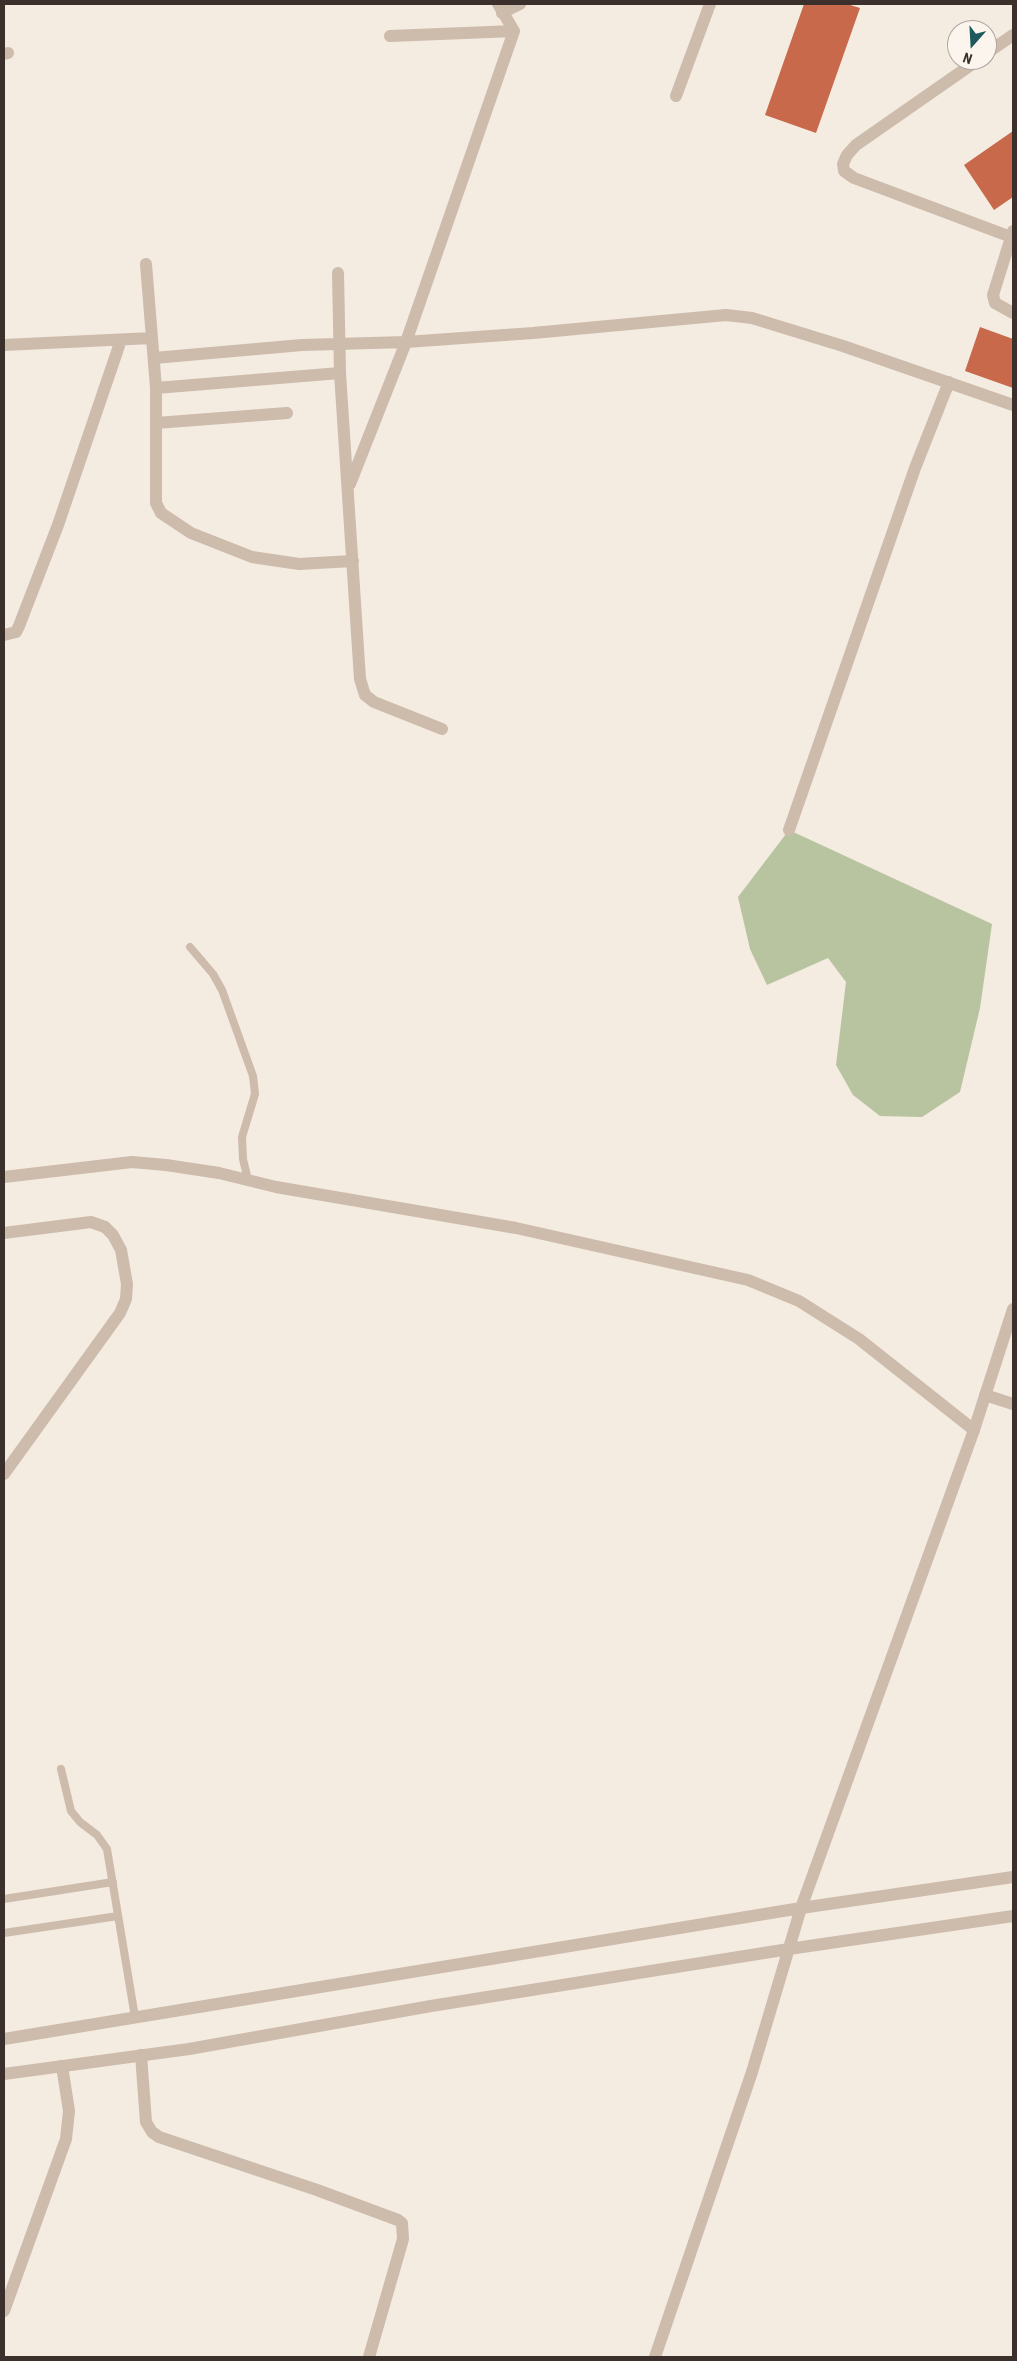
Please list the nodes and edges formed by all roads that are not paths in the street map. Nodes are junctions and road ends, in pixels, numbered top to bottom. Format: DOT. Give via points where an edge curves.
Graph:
graph roads {
  1 [pos="520,4"];
  2 [pos="710,4"];
  3 [pos="500,8"];
  4 [pos="514,30"];
  5 [pos="1013,35"];
  6 [pos="390,36"];
  7 [pos="997,47"];
  8 [pos="964,70"];
  9 [pos="676,96"];
  10 [pos="1012,234"];
  11 [pos="146,264"];
  12 [pos="338,273"];
  13 [pos="1013,314"];
  14 [pos="152,338"];
  15 [pos="121,340"];
  16 [pos="406,342"];
  17 [pos="339,344"];
  18 [pos="4,345"];
  19 [pos="154,358"];
  20 [pos="340,373"];
  21 [pos="949,382"];
  22 [pos="156,388"];
  23 [pos="1013,405"];
  24 [pos="287,413"];
  25 [pos="156,423"];
  26 [pos="348,487"];
  27 [pos="353,561"];
  28 [pos="4,635"];
  29 [pos="442,729"];
  30 [pos="789,830"];
  31 [pos="190,947"];
  32 [pos="4,1177"];
  33 [pos="248,1180"];
  34 [pos="4,1233"];
  35 [pos="1013,1309"];
  36 [pos="985,1395"];
  37 [pos="1013,1404"];
  38 [pos="974,1430"];
  39 [pos="4,1474"];
  40 [pos="61,1769"];
  41 [pos="1013,1877"];
  42 [pos="113,1882"];
  43 [pos="4,1899"];
  44 [pos="801,1908"];
  45 [pos="118,1916"];
  46 [pos="1013,1916"];
  47 [pos="4,1933"];
  48 [pos="789,1949"];
  49 [pos="135,2018"];
  50 [pos="4,2039"];
  51 [pos="141,2055"];
  52 [pos="62,2066"];
  53 [pos="4,2074"];
  54 [pos="4,2311"];
  55 [pos="369,2357"];
  56 [pos="655,2357"];
  1 -- 3 [label="street"];
  2 -- 9 [label="street"];
  3 -- 4 [label="street"];
  4 -- 6 [label="street"];
  4 -- 16 [label="street"];
  5 -- 7 [label="street"];
  8 -- 10 [label="street" via="856,145 847,154 844,171 854,178"];
  10 -- 13 [label="street" via="992,295 995,303"];
  11 -- 14 [label="street"];
  12 -- 17 [label="street"];
  14 -- 15 [label="street"];
  14 -- 19 [label="street"];
  15 -- 18 [label="street"];
  15 -- 28 [label="street" via="58,525 19,626 16,632"];
  16 -- 17 [label="street"];
  16 -- 21 [label="street" via="726,314 752,318"];
  16 -- 26 [label="street"];
  17 -- 19 [label="street"];
  17 -- 20 [label="street"];
  19 -- 22 [label="street"];
  20 -- 22 [label="street"];
  20 -- 26 [label="street"];
  21 -- 23 [label="street"];
  21 -- 30 [label="street" via="915,468"];
  22 -- 25 [label="street"];
  24 -- 25 [label="street"];
  25 -- 27 [label="street" via="156,503 161,513 172,522 252,558 299,564"];
  26 -- 27 [label="street"];
  27 -- 29 [label="street" via="360,679 365,695 386,708"];
  31 -- 33 [label="lane" via="222,990 253,1076 254,1094 242,1138"];
  32 -- 33 [label="street" via="132,1162"];
  33 -- 38 [label="street" via="516,1228 748,1280 799,1301 859,1339"];
  34 -- 39 [label="street" via="90,1222 105,1227 122,1250 127,1284 126,1299 120,1313"];
  35 -- 36 [label="street"];
  36 -- 37 [label="street"];
  36 -- 38 [label="street"];
  38 -- 44 [label="street"];
  40 -- 42 [label="lane" via="71,1811 97,1834 107,1849"];
  41 -- 44 [label="street"];
  42 -- 43 [label="lane"];
  42 -- 45 [label="lane"];
  44 -- 48 [label="street"];
  44 -- 49 [label="street"];
  45 -- 47 [label="lane"];
  45 -- 49 [label="lane"];
  46 -- 48 [label="street"];
  48 -- 51 [label="street"];
  48 -- 56 [label="street" via="752,2072"];
  49 -- 50 [label="street"];
  51 -- 52 [label="street"];
  51 -- 55 [label="street" via="146,2122 159,2137 317,2190 402,2223 403,2239"];
  52 -- 53 [label="street"];
  52 -- 54 [label="street" via="69,2111 66,2139"];
}
